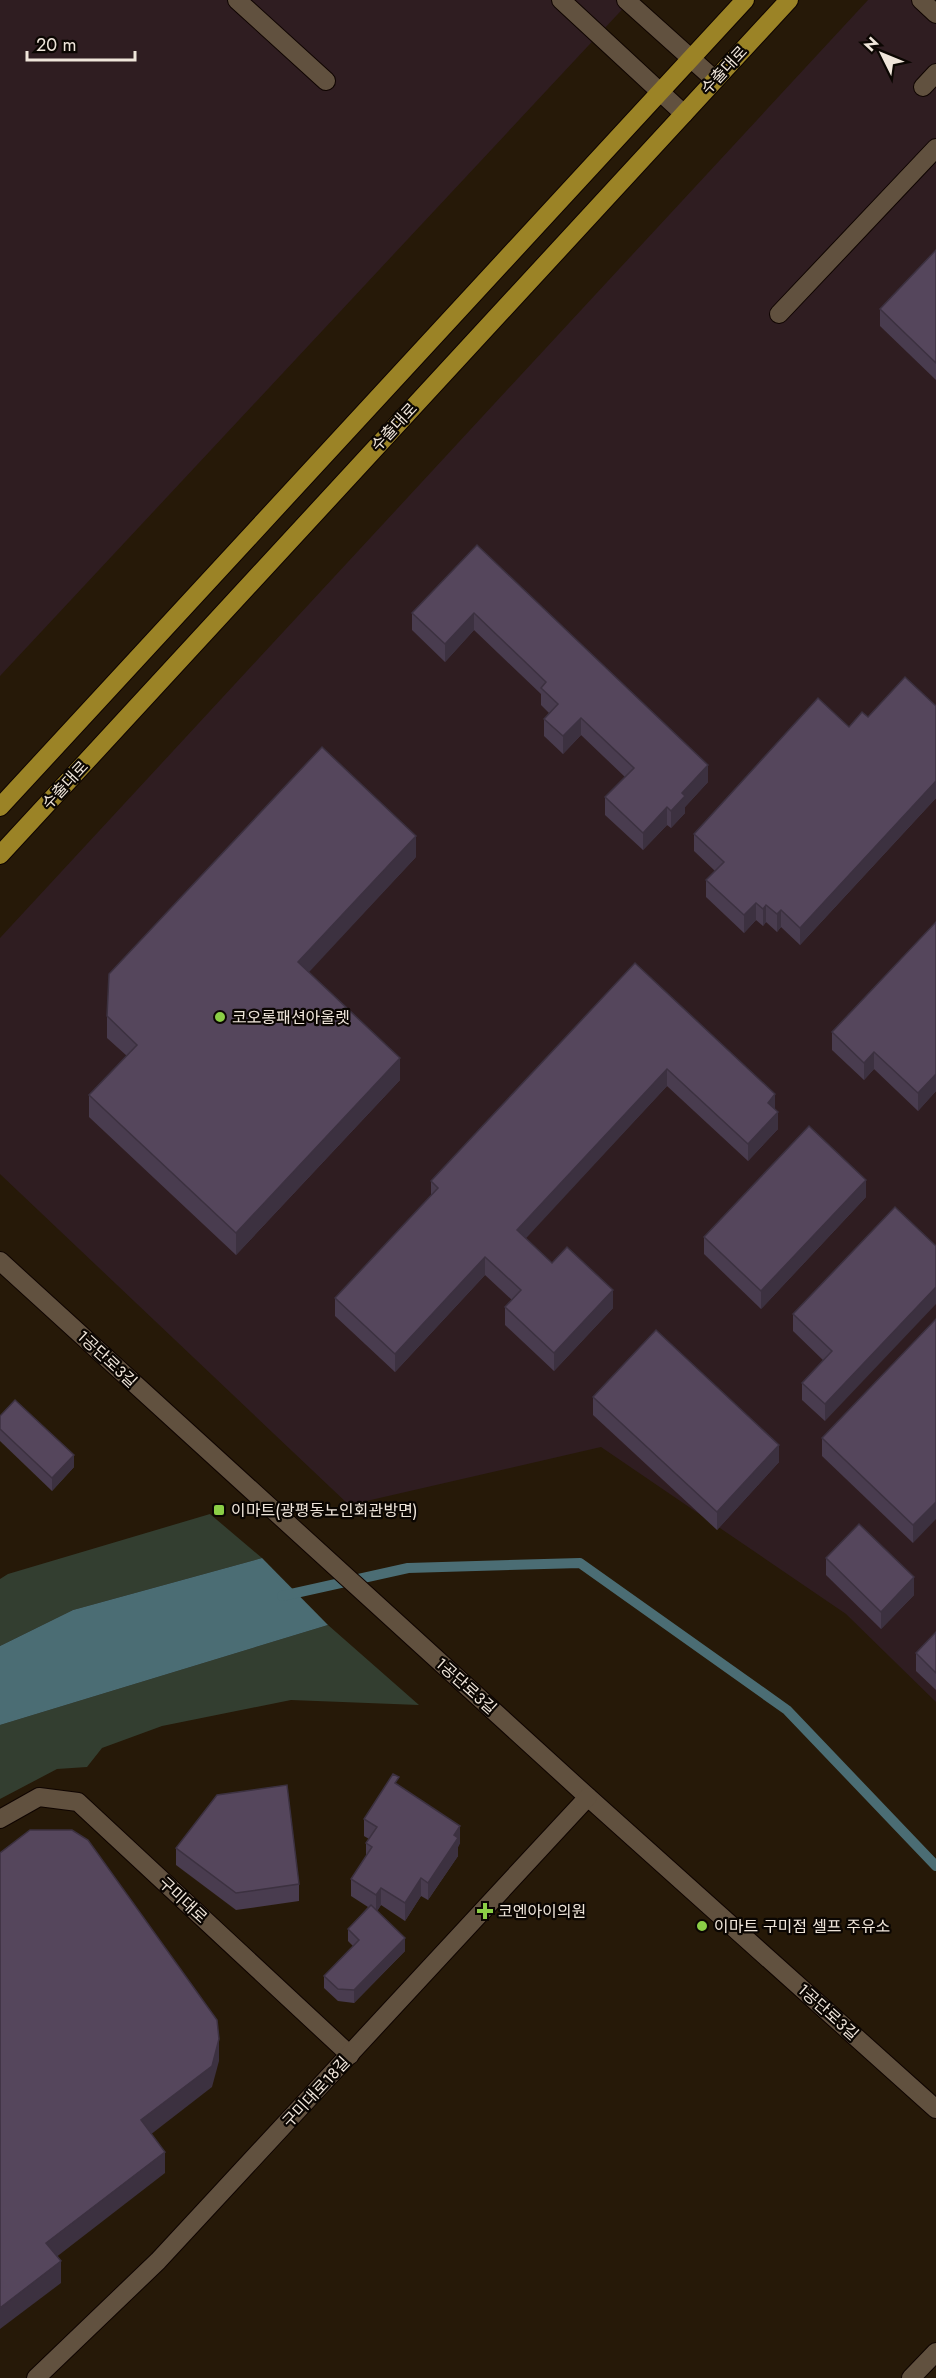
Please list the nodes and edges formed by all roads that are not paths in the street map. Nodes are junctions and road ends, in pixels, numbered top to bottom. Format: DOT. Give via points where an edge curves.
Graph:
graph roads {
  1 [pos="237,0"];
  2 [pos="561,0"];
  3 [pos="626,0"];
  4 [pos="745,0"];
  5 [pos="789,0"];
  6 [pos="921,0"];
  7 [pos="936,14"];
  8 [pos="691,58"];
  9 [pos="936,73"];
  10 [pos="715,80"];
  11 [pos="326,81"];
  12 [pos="923,87"];
  13 [pos="660,92"];
  14 [pos="684,114"];
  15 [pos="936,148"];
  16 [pos="779,314"];
  17 [pos="0,807"];
  18 [pos="0,855"];
  19 [pos="0,1261"];
  20 [pos="588,1797"];
  21 [pos="0,1819"];
  22 [pos="350,2055"];
  23 [pos="936,2109"];
  24 [pos="936,2352"];
  25 [pos="36,2378"];
  26 [pos="911,2378"];
  1 -- 11 [label="street"];
  2 -- 13 [label="street"];
  3 -- 8 [label="street"];
  4 -- 8 [label="main road, 수출대로"];
  5 -- 10 [label="main road, 수출대로"];
  6 -- 7 [label="street"];
  8 -- 10 [label="street"];
  8 -- 13 [label="main road, 수출대로"];
  9 -- 12 [label="street"];
  10 -- 14 [label="main road, 수출대로"];
  13 -- 14 [label="street"];
  13 -- 17 [label="main road, 수출대로"];
  14 -- 18 [label="main road, 수출대로"];
  15 -- 16 [label="street"];
  19 -- 20 [label="street, 1공단로3길"];
  20 -- 22 [label="street, 구미대로18길"];
  20 -- 23 [label="street, 1공단로3길"];
  21 -- 22 [label="street, 구미대로" via="39,1797 78,1802"];
  22 -- 25 [label="street, 구미대로18길" via="158,2261"];
  24 -- 26 [label="street"];
}
